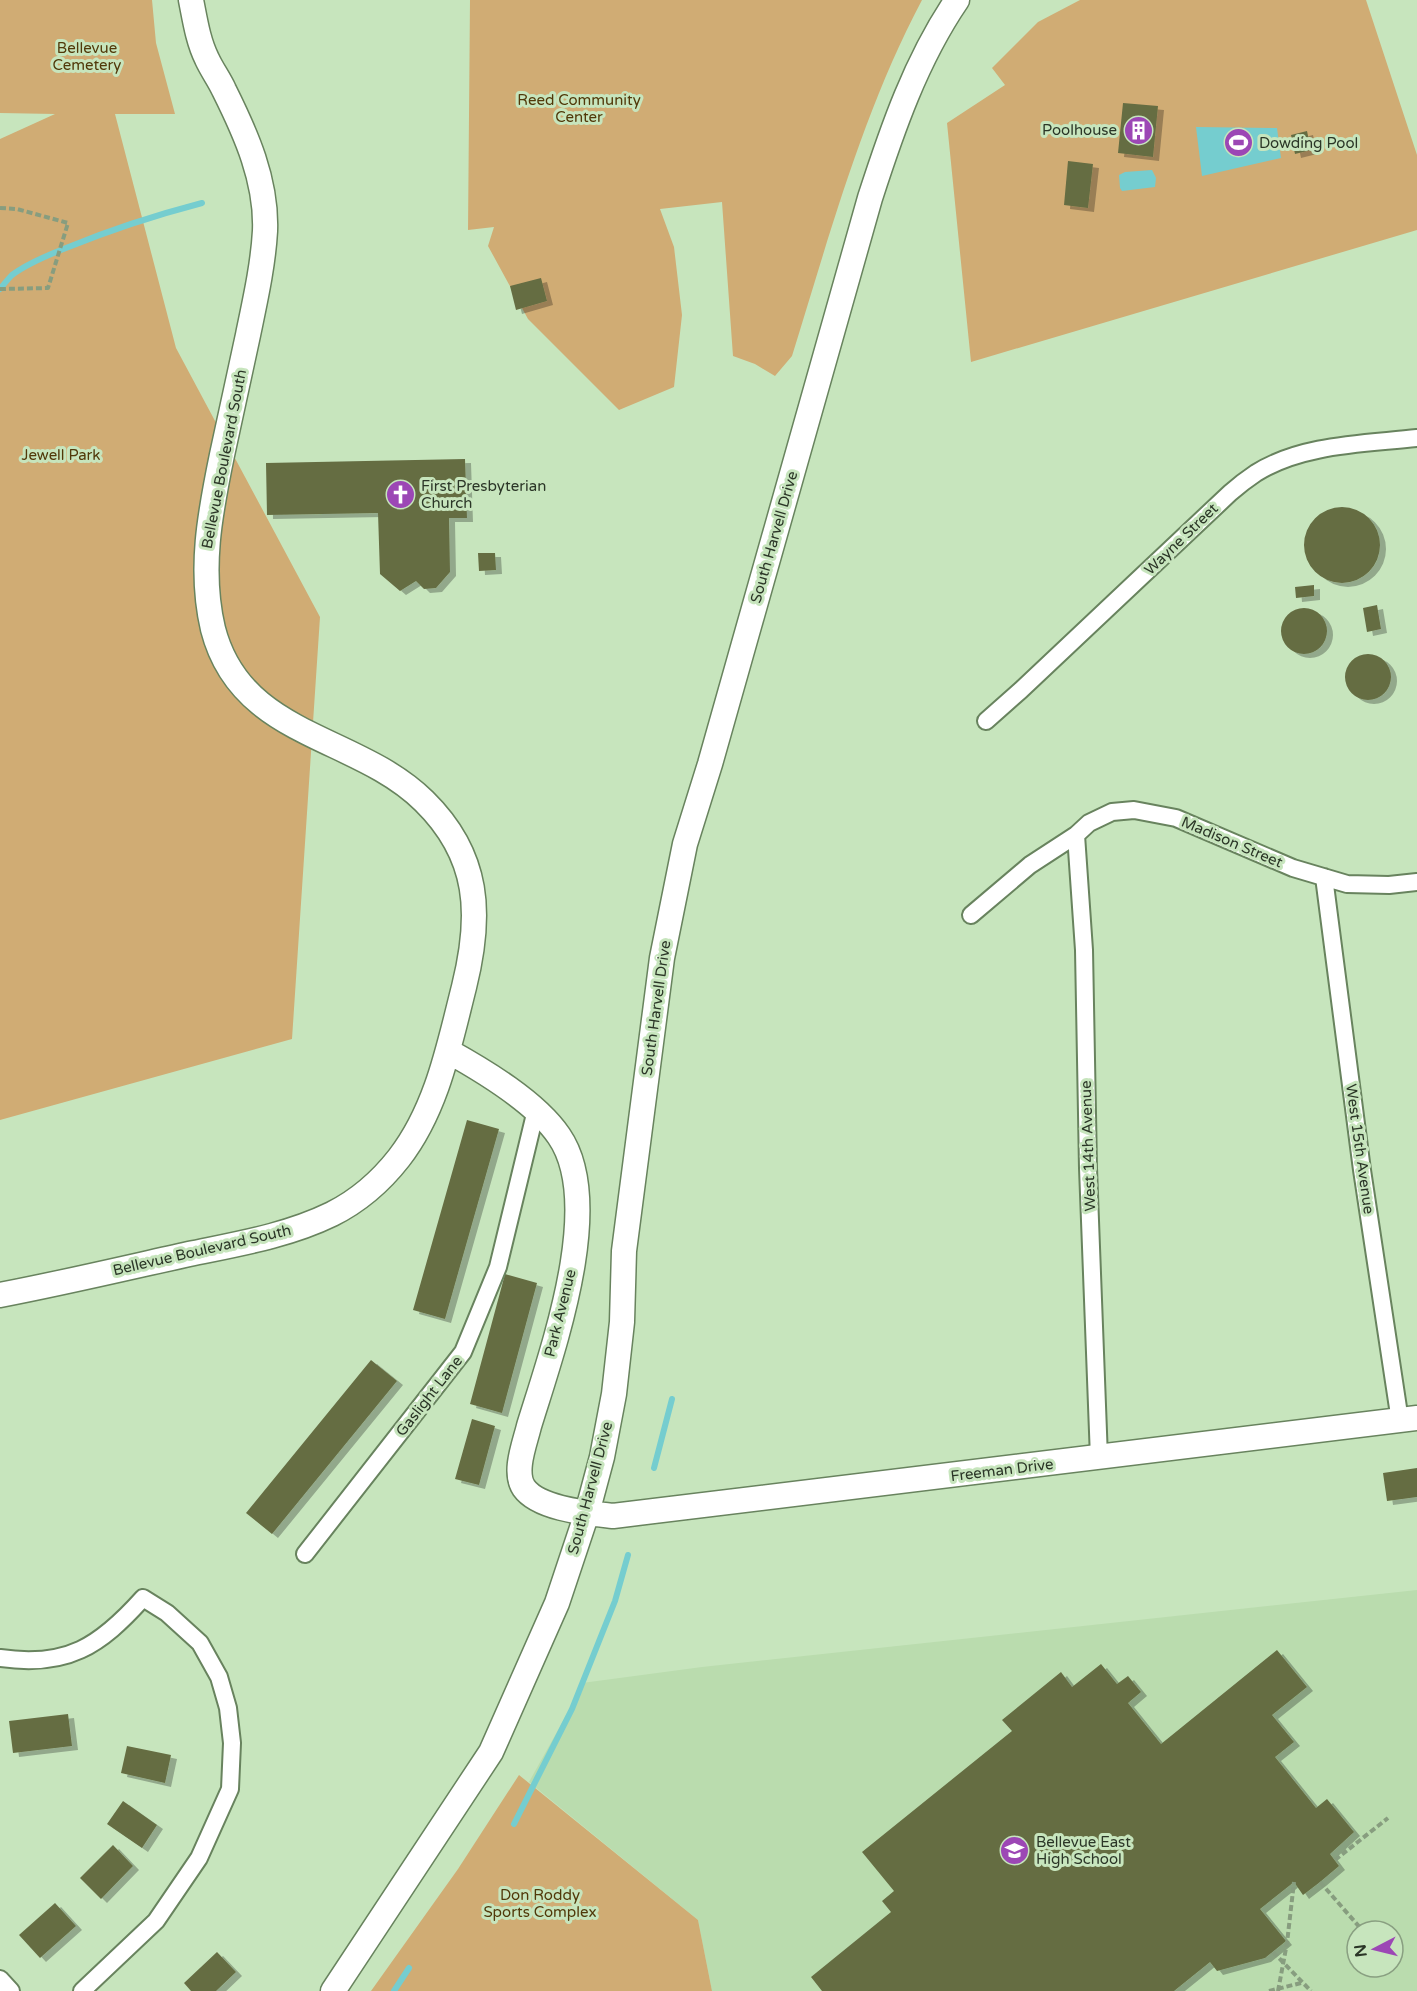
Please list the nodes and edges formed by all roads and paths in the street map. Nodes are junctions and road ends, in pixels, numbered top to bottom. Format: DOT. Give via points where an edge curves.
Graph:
graph roads {
  1 [pos="190,0"];
  2 [pos="957,0"];
  3 [pos="0,208"];
  4 [pos="0,289"];
  5 [pos="1417,438"];
  6 [pos="986,721"];
  7 [pos="1076,835"];
  8 [pos="1324,877"];
  9 [pos="1417,882"];
  10 [pos="971,915"];
  11 [pos="448,1051"];
  12 [pos="536,1110"];
  13 [pos="0,1295"];
  14 [pos="1408,1419"];
  15 [pos="1099,1458"];
  16 [pos="587,1513"];
  17 [pos="305,1554"];
  18 [pos="0,1658"];
  19 [pos="1388,1818"];
  20 [pos="1335,1860"];
  21 [pos="1294,1882"];
  22 [pos="1320,1882"];
  23 [pos="1352,1919"];
  24 [pos="1273,1952"];
  25 [pos="1284,1962"];
  26 [pos="0,1979"];
  27 [pos="1301,1983"];
  28 [pos="1279,1990"];
  29 [pos="10,1991"];
  30 [pos="82,1991"];
  31 [pos="333,1991"];
  32 [pos="1269,1991"];
  33 [pos="1311,1991"];
  1 -- 11 [label="street, Bellevue Boulevard South" via="206,58 258,171 265,228 258,290 207,534 207,598 214,629 238,681 255,699 272,714 396,779 421,798 456,844 472,890 475,924 472,956"];
  2 -- 16 [label="street, South Harvell Drive" via="924,59 885,150 685,844 662,958 624,1251 614,1394"];
  3 -- 4 [label="path" via="68,223 48,288"];
  5 -- 6 [label="street, Wayne Street" via="1306,453 1256,473"];
  7 -- 8 [label="street, Madison Street" via="1089,823 1112,812 1134,810 1176,818 1293,868"];
  7 -- 10 [label="street, Madison Street" via="1030,865"];
  7 -- 15 [label="street, West 14th Avenue" via="1084,950"];
  8 -- 9 [label="street, Madison Street" via="1347,884"];
  8 -- 14 [label="street, West 15th Avenue" via="1362,1170"];
  11 -- 12 [label="street, Park Avenue"];
  11 -- 13 [label="street, Bellevue Boulevard South" via="425,1116 400,1156 366,1192 331,1214 267,1237"];
  12 -- 16 [label="street, Park Avenue" via="560,1136 569,1156 575,1179 577,1222 570,1283 526,1437 520,1482 533,1497 548,1504"];
  12 -- 17 [label="street, Gaslight Lane" via="498,1267 463,1352"];
  14 -- 15 [label="street, Freeman Drive"];
  15 -- 16 [label="street, Freeman Drive" via="613,1516"];
  16 -- 31 [label="street, South Harvell Drive" via="557,1603 491,1752"];
  18 -- 30 [label="street" via="56,1658 89,1646 119,1625 143,1598 200,1643 219,1677 228,1708 232,1743 230,1789 199,1858 156,1922"];
  19 -- 20 [label="path"];
  21 -- 25 [label="path"];
  22 -- 23 [label="path"];
  24 -- 25 [label="path"];
  25 -- 28 [label="path"];
  25 -- 33 [label="path"];
  26 -- 29 [label="street"];
  27 -- 28 [label="path"];
  28 -- 32 [label="path"];
}
